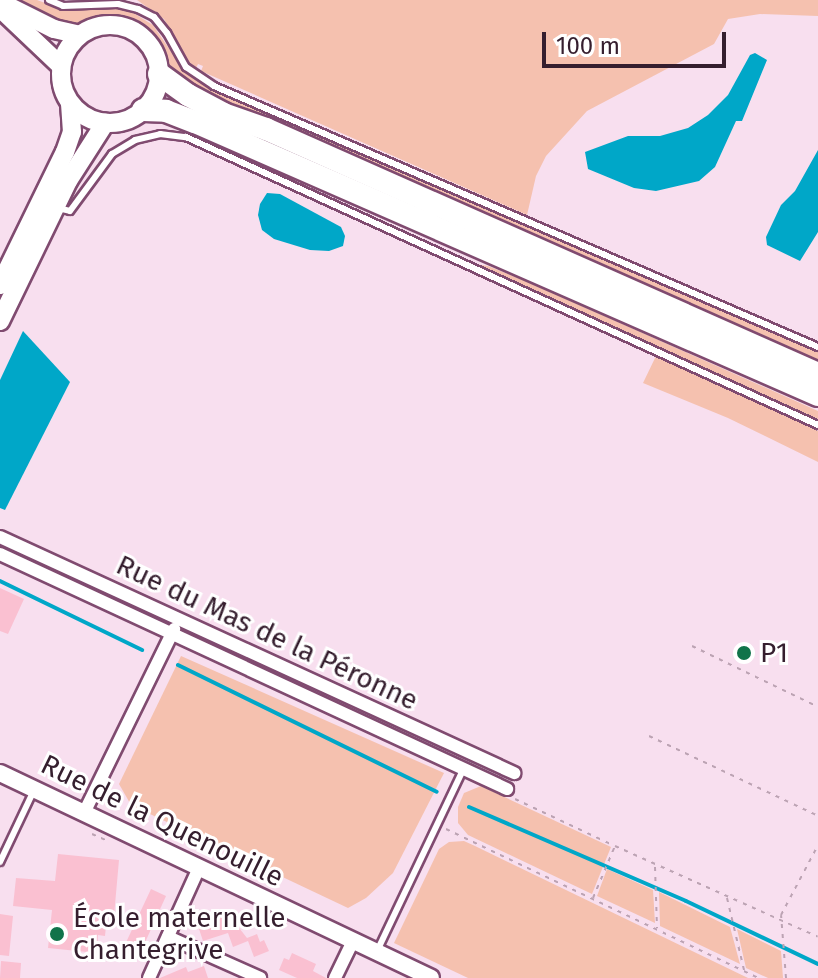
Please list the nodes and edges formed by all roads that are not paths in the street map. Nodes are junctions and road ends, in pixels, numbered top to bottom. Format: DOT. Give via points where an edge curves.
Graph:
graph roads {
  1 [pos="49,0"];
  2 [pos="0,5"];
  3 [pos="79,35"];
  4 [pos="61,66"];
  5 [pos="159,74"];
  6 [pos="70,103"];
  7 [pos="143,110"];
  8 [pos="105,123"];
  9 [pos="55,207"];
  10 [pos="0,285"];
  11 [pos="0,321"];
  12 [pos="818,347"];
  13 [pos="818,374"];
  14 [pos="818,395"];
  15 [pos="818,425"];
  16 [pos="0,537"];
  17 [pos="0,554"];
  18 [pos="180,618"];
  19 [pos="172,634"];
  20 [pos="464,768"];
  21 [pos="0,773"];
  22 [pos="514,773"];
  23 [pos="34,790"];
  24 [pos="508,792"];
  25 [pos="84,813"];
  26 [pos="0,862"];
  27 [pos="199,868"];
  28 [pos="168,937"];
  29 [pos="353,941"];
  30 [pos="376,952"];
  31 [pos="230,964"];
  32 [pos="149,978"];
  33 [pos="223,978"];
  34 [pos="260,978"];
  35 [pos="335,978"];
  36 [pos="431,978"];
  1 -- 12 [label="lane" via="63,6 118,4 138,9 154,17 186,67 214,86"];
  2 -- 3 [label="main road"];
  2 -- 4 [label="main road"];
  3 -- 4 [label="main road"];
  3 -- 5 [label="main road" via="109,24 138,33 150,44"];
  4 -- 6 [label="main road"];
  5 -- 7 [label="main road" via="152,100"];
  5 -- 13 [label="highway" via="223,114"];
  6 -- 8 [label="main road"];
  6 -- 10 [label="main road" via="72,132 65,152"];
  7 -- 8 [label="main road" via="132,118"];
  7 -- 14 [label="highway" via="166,111 195,122"];
  8 -- 9 [label="main road"];
  9 -- 11 [label="main road"];
  9 -- 15 [label="lane" via="70,211 112,154 135,140 160,134 186,137"];
  16 -- 18 [label="street, Rue du Mas de la Péronne"];
  17 -- 19 [label="street, Rue du Mas de la Péronne"];
  18 -- 19 [label="street"];
  18 -- 22 [label="street, Rue du Mas de la Péronne"];
  19 -- 20 [label="street, Rue du Mas de la Péronne"];
  19 -- 25 [label="street"];
  20 -- 24 [label="street, Rue du Mas de la Péronne"];
  20 -- 30 [label="lane"];
  21 -- 23 [label="street, Rue de la Quenouille"];
  23 -- 25 [label="street, Rue de la Quenouille"];
  23 -- 26 [label="lane"];
  25 -- 27 [label="street, Rue de la Quenouille"];
  27 -- 28 [label="street"];
  27 -- 29 [label="street, Rue de la Quenouille"];
  28 -- 31 [label="street"];
  28 -- 32 [label="street"];
  29 -- 30 [label="street, Rue de la Quenouille"];
  29 -- 35 [label="street"];
  30 -- 36 [label="street, Rue de la Quenouille"];
  31 -- 33 [label="street"];
  31 -- 34 [label="street"];
}
